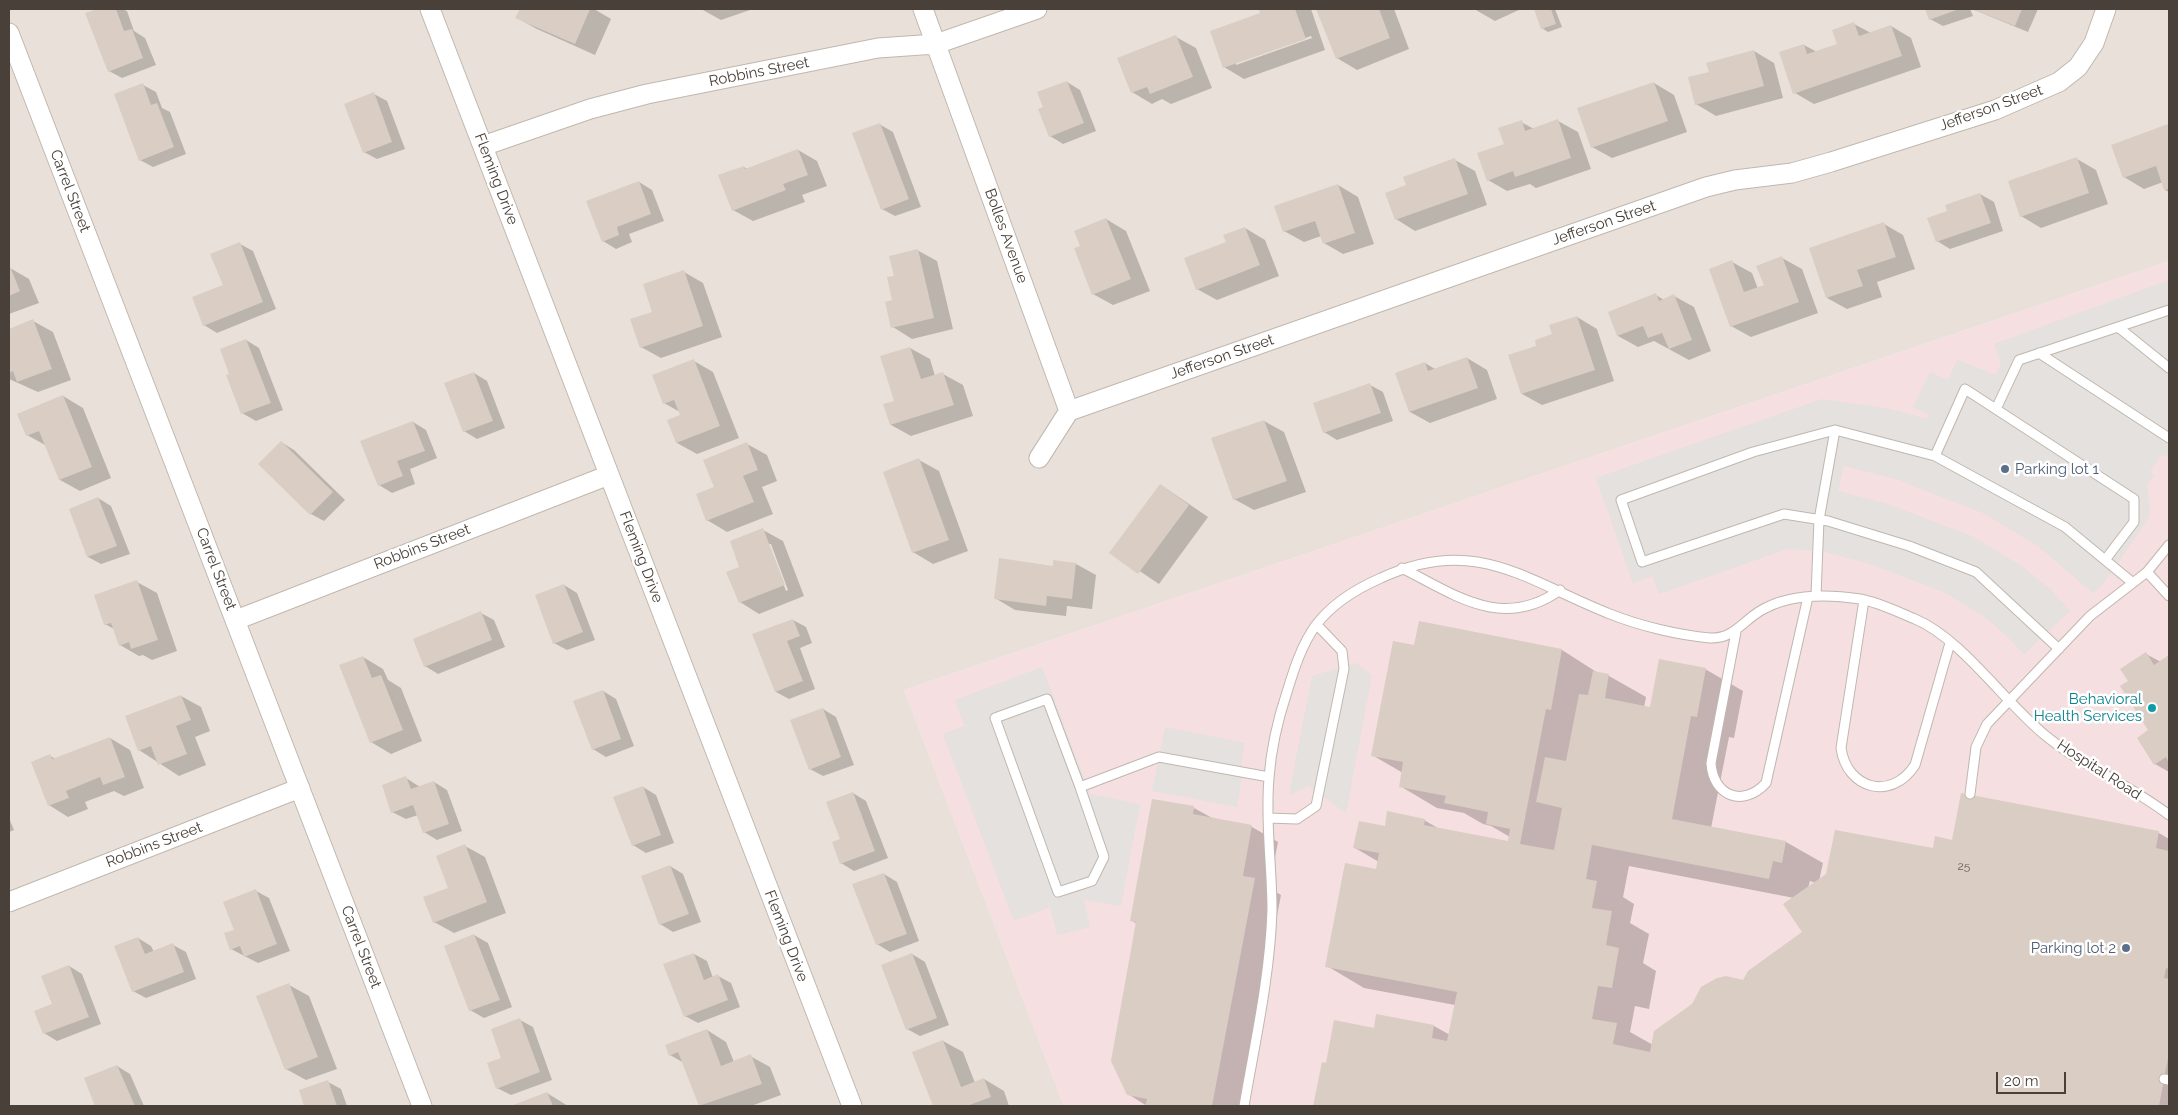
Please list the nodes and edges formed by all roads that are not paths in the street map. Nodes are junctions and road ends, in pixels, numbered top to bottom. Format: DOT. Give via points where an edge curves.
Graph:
graph roads {
  1 [pos="430,9"];
  2 [pos="923,9"];
  3 [pos="1037,9"];
  4 [pos="2106,9"];
  5 [pos="9,33"];
  6 [pos="936,44"];
  7 [pos="483,146"];
  8 [pos="2169,310"];
  9 [pos="2118,327"];
  10 [pos="2039,353"];
  11 [pos="2169,368"];
  12 [pos="1996,409"];
  13 [pos="1069,411"];
  14 [pos="1835,430"];
  15 [pos="2169,438"];
  16 [pos="1935,456"];
  17 [pos="1038,458"];
  18 [pos="609,475"];
  19 [pos="1819,520"];
  20 [pos="2169,545"];
  21 [pos="2105,560"];
  22 [pos="1402,568"];
  23 [pos="2147,572"];
  24 [pos="2133,583"];
  25 [pos="1560,590"];
  26 [pos="2169,596"];
  27 [pos="1812,597"];
  28 [pos="1864,600"];
  29 [pos="236,620"];
  30 [pos="1317,625"];
  31 [pos="1736,632"];
  32 [pos="1950,643"];
  33 [pos="2059,648"];
  34 [pos="2009,702"];
  35 [pos="1269,777"];
  36 [pos="1080,787"];
  37 [pos="300,788"];
  38 [pos="1970,794"];
  39 [pos="2169,815"];
  40 [pos="1268,818"];
  41 [pos="9,902"];
  42 [pos="422,1106"];
  43 [pos="852,1106"];
  44 [pos="1244,1106"];
  1 -- 7 [label="street, Fleming Drive"];
  2 -- 6 [label="street, Bolles Avenue"];
  3 -- 6 [label="street, Robbins Street"];
  4 -- 13 [label="street, Jefferson Street" via="2094,43 2078,67 2059,82 1994,110 1802,170 1706,187"];
  5 -- 29 [label="street, Carrel Street"];
  6 -- 7 [label="street, Robbins Street" via="878,48 647,94 590,109"];
  6 -- 13 [label="street, Bolles Avenue"];
  7 -- 18 [label="street, Fleming Drive"];
  8 -- 9 [label="lane"];
  9 -- 10 [label="lane"];
  9 -- 11 [label="lane"];
  10 -- 12 [label="lane" via="2019,360"];
  10 -- 15 [label="lane"];
  12 -- 16 [label="lane" via="1965,389"];
  12 -- 21 [label="lane" via="2134,499 2134,522"];
  13 -- 17 [label="street"];
  14 -- 16 [label="lane"];
  14 -- 19 [label="lane"];
  14 -- 19 [label="lane" via="1752,452 1621,500 1642,562 1784,514"];
  16 -- 21 [label="lane" via="2065,527"];
  18 -- 29 [label="street, Robbins Street"];
  18 -- 43 [label="street, Fleming Drive"];
  19 -- 27 [label="lane"];
  19 -- 33 [label="lane" via="1909,546 1976,572"];
  20 -- 23 [label="lane"];
  21 -- 24 [label="lane"];
  22 -- 25 [label="lane" via="1442,560 1481,562 1509,569"];
  22 -- 25 [label="lane" via="1484,607 1507,610 1534,606"];
  22 -- 30 [label="lane" via="1362,586"];
  23 -- 24 [label="lane"];
  23 -- 26 [label="lane"];
  24 -- 33 [label="lane" via="2090,616"];
  25 -- 31 [label="lane" via="1612,615 1651,627 1705,638 1719,638"];
  27 -- 28 [label="lane, Hospital Road"];
  27 -- 31 [label="lane, Hospital Road" via="1781,600 1756,613"];
  27 -- 31 [label="lane" via="1766,783 1752,795 1742,797 1723,791 1716,784 1710,763"];
  28 -- 32 [label="lane, Hospital Road" via="1920,621"];
  28 -- 32 [label="lane" via="1842,748 1847,768 1863,783 1873,786 1894,784 1915,765"];
  29 -- 37 [label="street, Carrel Street"];
  30 -- 35 [label="lane" via="1295,663 1280,712"];
  30 -- 40 [label="lane" via="1342,651 1344,669 1316,806 1297,819"];
  32 -- 34 [label="lane, Hospital Road"];
  33 -- 34 [label="lane"];
  34 -- 38 [label="lane" via="1988,724 1976,747"];
  34 -- 39 [label="lane, Hospital Road" via="2046,736 2100,774"];
  35 -- 36 [label="lane" via="1159,757"];
  35 -- 40 [label="lane"];
  36 -- 36 [label="lane" via="1047,699 995,718 1058,892 1092,880 1104,857"];
  37 -- 41 [label="street, Robbins Street"];
  37 -- 42 [label="street, Carrel Street"];
  40 -- 44 [label="lane" via="1272,911 1263,995"];
}
